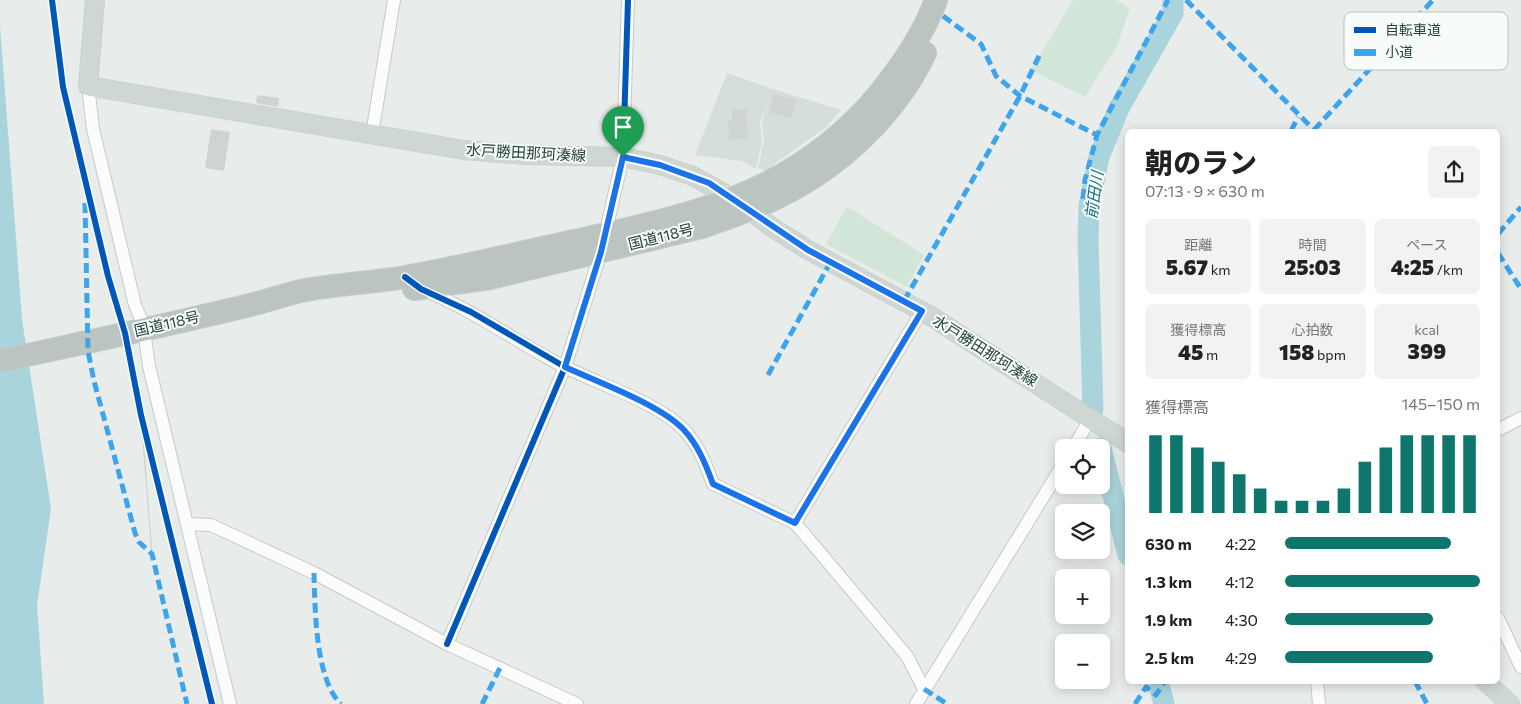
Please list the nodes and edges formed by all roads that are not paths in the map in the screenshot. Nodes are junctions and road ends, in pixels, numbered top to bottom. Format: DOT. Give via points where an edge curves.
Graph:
graph roads {
  1 [pos="95,0"];
  2 [pos="394,0"];
  3 [pos="628,0"];
  4 [pos="939,2"];
  5 [pos="88,86"];
  6 [pos="372,134"];
  7 [pos="623,157"];
  8 [pos="742,204"];
  9 [pos="603,243"];
  10 [pos="413,283"];
  11 [pos="922,311"];
  12 [pos="144,328"];
  13 [pos="0,361"];
  14 [pos="565,367"];
  15 [pos="1091,418"];
  16 [pos="1521,418"];
  17 [pos="1500,429"];
  18 [pos="1078,439"];
  19 [pos="1125,441"];
  20 [pos="1055,478"];
  21 [pos="795,523"];
  22 [pos="187,524"];
  23 [pos="1500,622"];
  24 [pos="448,644"];
  25 [pos="1521,667"];
  26 [pos="1317,684"];
  27 [pos="1488,684"];
  28 [pos="924,689"];
  29 [pos="230,704"];
  30 [pos="577,704"];
  31 [pos="916,704"];
  32 [pos="1319,704"];
  33 [pos="1510,704"];
  1 -- 5 [label="main road"];
  2 -- 6 [label="street"];
  3 -- 7 [label="street"];
  4 -- 8 [label="highway, 国道118号" via="904,62 867,108 816,154"];
  5 -- 6 [label="main road, 水戸勝田那珂湊線"];
  5 -- 12 [label="street" via="93,129 135,305"];
  6 -- 7 [label="main road, 水戸勝田那珂湊線" via="495,154"];
  7 -- 8 [label="main road, 水戸勝田那珂湊線" via="682,171"];
  7 -- 9 [label="street"];
  8 -- 9 [label="highway, 国道118号" via="690,213"];
  8 -- 11 [label="main road, 水戸勝田那珂湊線" via="808,250"];
  9 -- 10 [label="highway, 国道118号"];
  9 -- 14 [label="street"];
  10 -- 12 [label="highway, 国道118号" via="303,291"];
  10 -- 14 [label="street" via="471,312"];
  11 -- 15 [label="main road, 水戸勝田那珂湊線"];
  11 -- 21 [label="street"];
  12 -- 13 [label="highway, 国道118号"];
  12 -- 22 [label="street" via="149,366"];
  14 -- 21 [label="street" via="666,414 685,430 704,460 713,484"];
  14 -- 24 [label="street"];
  15 -- 18 [label="street"];
  15 -- 19 [label="main road, 水戸勝田那珂湊線"];
  16 -- 17 [label="street"];
  20 -- 28 [label="street"];
  21 -- 28 [label="street" via="907,656"];
  22 -- 24 [label="street" via="211,525"];
  22 -- 29 [label="street"];
  23 -- 25 [label="street"];
  24 -- 30 [label="street"];
  26 -- 32 [label="street"];
  27 -- 33 [label="main road"];
  28 -- 31 [label="street"];
}
